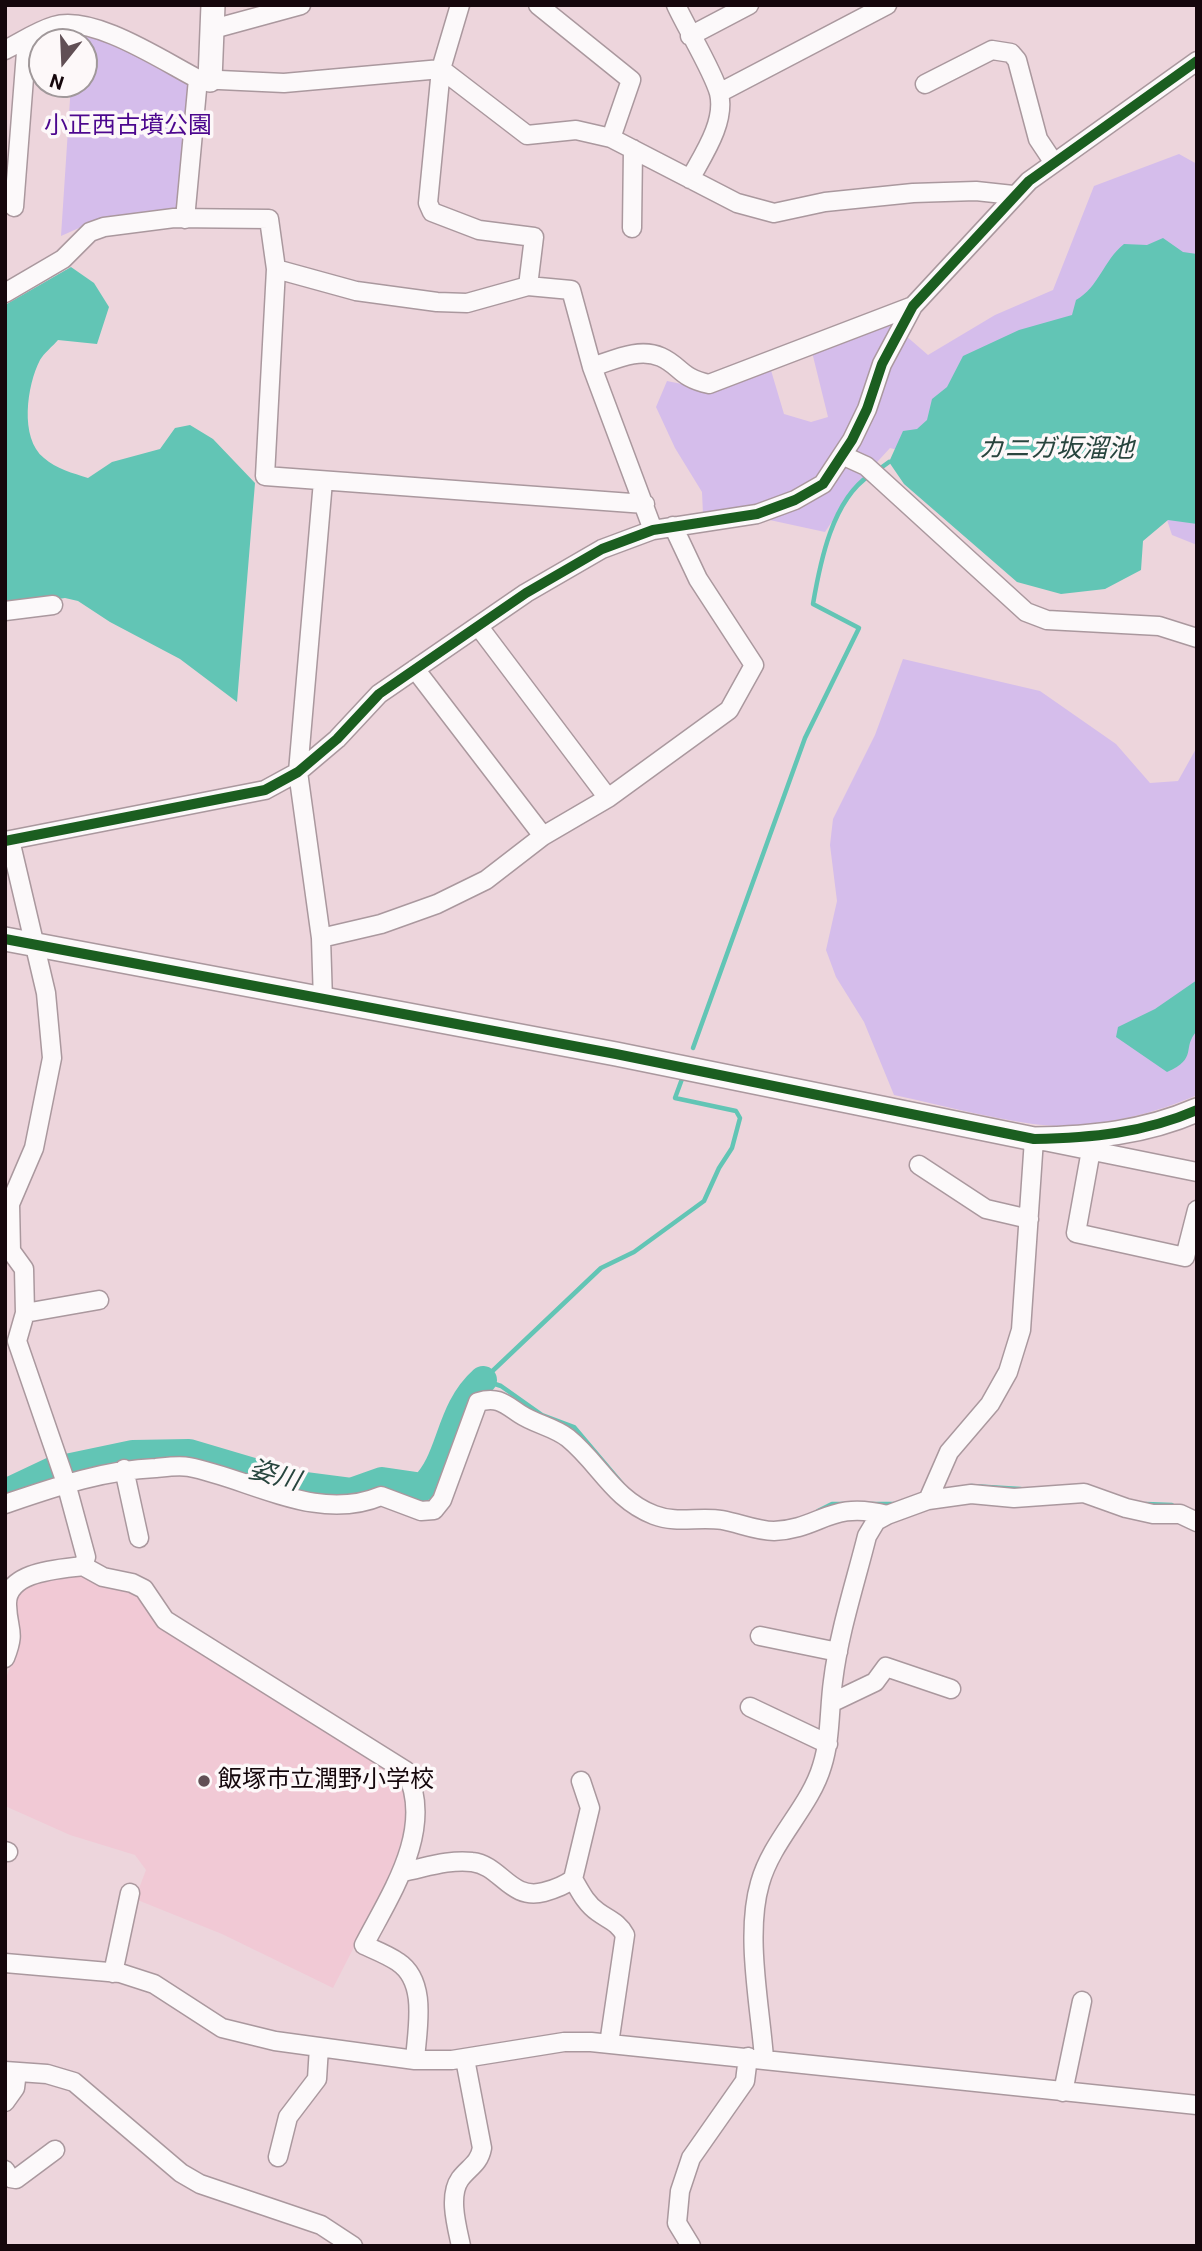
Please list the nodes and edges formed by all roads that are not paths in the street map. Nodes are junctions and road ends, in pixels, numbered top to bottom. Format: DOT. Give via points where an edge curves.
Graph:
graph roads {
  1 [pos="214,5"];
  2 [pos="301,5"];
  3 [pos="460,5"];
  4 [pos="475,5"];
  5 [pos="538,5"];
  6 [pos="676,5"];
  7 [pos="750,5"];
  8 [pos="887,5"];
  9 [pos="455,25"];
  10 [pos="213,29"];
  11 [pos="690,36"];
  12 [pos="27,39"];
  13 [pos="5,50"];
  14 [pos="1197,61"];
  15 [pos="441,69"];
  16 [pos="204,80"];
  17 [pos="925,85"];
  18 [pos="719,93"];
  19 [pos="611,138"];
  20 [pos="633,149"];
  21 [pos="1054,163"];
  22 [pos="691,179"];
  23 [pos="1013,195"];
  24 [pos="14,207"];
  25 [pos="185,219"];
  26 [pos="632,228"];
  27 [pos="276,269"];
  28 [pos="528,286"];
  29 [pos="5,293"];
  30 [pos="913,306"];
  31 [pos="592,367"];
  32 [pos="844,456"];
  33 [pos="323,481"];
  34 [pos="645,504"];
  35 [pos="673,526"];
  36 [pos="653,530"];
  37 [pos="53,605"];
  38 [pos="5,611"];
  39 [pos="479,627"];
  40 [pos="1197,638"];
  41 [pos="415,669"];
  42 [pos="298,772"];
  43 [pos="608,798"];
  44 [pos="543,836"];
  45 [pos="8,841"];
  46 [pos="321,938"];
  47 [pos="5,939"];
  48 [pos="32,944"];
  49 [pos="323,1001"];
  50 [pos="1197,1110"];
  51 [pos="1034,1139"];
  52 [pos="1091,1150"];
  53 [pos="919,1165"];
  54 [pos="1197,1172"];
  55 [pos="1197,1210"];
  56 [pos="1029,1219"];
  57 [pos="99,1300"];
  58 [pos="25,1313"];
  59 [pos="11,1341"];
  60 [pos="124,1469"];
  61 [pos="66,1483"];
  62 [pos="928,1500"];
  63 [pos="5,1504"];
  64 [pos="887,1515"];
  65 [pos="1197,1522"];
  66 [pos="138,1538"];
  67 [pos="83,1566"];
  68 [pos="760,1636"];
  69 [pos="838,1652"];
  70 [pos="5,1658"];
  71 [pos="951,1689"];
  72 [pos="831,1703"];
  73 [pos="750,1707"];
  74 [pos="828,1744"];
  75 [pos="581,1781"];
  76 [pos="402,1872"];
  77 [pos="573,1879"];
  78 [pos="130,1893"];
  79 [pos="5,1963"];
  80 [pos="113,1973"];
  81 [pos="1082,2001"];
  82 [pos="609,2044"];
  83 [pos="319,2047"];
  84 [pos="756,2057"];
  85 [pos="465,2059"];
  86 [pos="415,2060"];
  87 [pos="11,2072"];
  88 [pos="1063,2092"];
  89 [pos="5,2102"];
  90 [pos="1197,2105"];
  91 [pos="55,2150"];
  92 [pos="278,2157"];
  93 [pos="5,2170"];
  94 [pos="353,2246"];
  95 [pos="461,2246"];
  96 [pos="691,2246"];
  1 -- 10 [label="street"];
  2 -- 10 [label="street"];
  3 -- 9 [label="street"];
  4 -- 9 [label="street"];
  5 -- 19 [label="street" via="631,80"];
  6 -- 11 [label="street"];
  7 -- 11 [label="street"];
  8 -- 18 [label="street"];
  9 -- 15 [label="street"];
  10 -- 16 [label="street"];
  11 -- 18 [label="street"];
  12 -- 13 [label="street"];
  12 -- 16 [label="street" via="55,26 94,27"];
  12 -- 24 [label="street"];
  14 -- 21 [label="street"];
  15 -- 16 [label="street" via="284,83"];
  15 -- 19 [label="street" via="527,135 576,130"];
  15 -- 28 [label="street" via="428,203 432,212 479,230 534,237"];
  16 -- 25 [label="street"];
  17 -- 21 [label="street" via="992,50 1011,53 1017,60 1038,139"];
  18 -- 22 [label="street" via="711,140"];
  19 -- 20 [label="street"];
  20 -- 22 [label="street"];
  20 -- 26 [label="street"];
  21 -- 23 [label="street"];
  22 -- 23 [label="street" via="737,203 774,212 913,193"];
  23 -- 30 [label="street"];
  25 -- 27 [label="street" via="269,219"];
  25 -- 29 [label="street" via="90,232 63,259"];
  27 -- 28 [label="street" via="356,291 437,302 467,303"];
  27 -- 33 [label="street" via="265,476"];
  28 -- 31 [label="street" via="571,290"];
  30 -- 31 [label="street" via="709,384 689,380 663,358 641,352"];
  30 -- 32 [label="street" via="882,364"];
  31 -- 34 [label="street"];
  32 -- 35 [label="street" via="823,484 795,500 727,521"];
  32 -- 40 [label="street" via="866,466 1026,612 1047,620 1158,626"];
  33 -- 34 [label="street"];
  33 -- 42 [label="street"];
  34 -- 36 [label="street"];
  35 -- 36 [label="street"];
  35 -- 43 [label="street" via="698,579 754,665 729,710"];
  36 -- 39 [label="street" via="602,549 526,593"];
  37 -- 38 [label="street"];
  39 -- 41 [label="street"];
  39 -- 43 [label="street"];
  41 -- 42 [label="street" via="379,694"];
  41 -- 44 [label="street"];
  42 -- 45 [label="street" via="265,790"];
  42 -- 46 [label="street"];
  43 -- 44 [label="street"];
  44 -- 46 [label="street" via="486,880 437,904"];
  45 -- 48 [label="street"];
  46 -- 49 [label="street"];
  47 -- 48 [label="street"];
  48 -- 49 [label="street"];
  48 -- 58 [label="street" via="48,1005 52,1058 34,1148 10,1204 11,1251 24,1269"];
  49 -- 51 [label="street" via="616,1054"];
  50 -- 51 [label="street" via="1136,1130"];
  51 -- 52 [label="street"];
  51 -- 56 [label="street"];
  52 -- 54 [label="street"];
  52 -- 55 [label="street" via="1076,1233 1185,1256"];
  53 -- 56 [label="street" via="986,1209"];
  56 -- 62 [label="street" via="1021,1330 1008,1372 990,1404 949,1452"];
  57 -- 58 [label="street"];
  58 -- 59 [label="street"];
  59 -- 61 [label="street"];
  60 -- 61 [label="street"];
  60 -- 64 [label="street" via="187,1466 295,1500 361,1504 381,1496 421,1511 434,1510 442,1500 478,1402 489,1399 505,1402 566,1437 628,1503 657,1516 683,1521 720,1519 773,1531 848,1509"];
  60 -- 66 [label="street"];
  61 -- 63 [label="street"];
  61 -- 67 [label="street" via="86,1557"];
  62 -- 64 [label="street"];
  62 -- 65 [label="street" via="971,1494 1084,1493 1126,1508 1180,1514"];
  64 -- 69 [label="street" via="876,1521 867,1536"];
  67 -- 70 [label="street" via="29,1576 12,1588 6,1602 13,1636"];
  67 -- 76 [label="street" via="144,1590 165,1620 406,1771 415,1790 417,1816"];
  68 -- 69 [label="street"];
  69 -- 72 [label="street"];
  71 -- 72 [label="street" via="886,1667 875,1682"];
  72 -- 74 [label="street"];
  73 -- 74 [label="street"];
  74 -- 84 [label="street" via="822,1768 760,1883 754,1942"];
  75 -- 77 [label="street" via="590,1808"];
  76 -- 77 [label="street" via="473,1862 519,1892 532,1895"];
  76 -- 86 [label="street" via="364,1945 400,1964 413,1978 418,2000"];
  77 -- 82 [label="street" via="583,1897 625,1935"];
  78 -- 80 [label="street"];
  79 -- 80 [label="street"];
  80 -- 83 [label="street" via="153,1984 222,2028"];
  81 -- 88 [label="street"];
  82 -- 84 [label="street"];
  82 -- 85 [label="street" via="564,2042"];
  83 -- 86 [label="street"];
  83 -- 92 [label="street" via="317,2079 288,2118"];
  84 -- 88 [label="street"];
  84 -- 96 [label="street" via="745,2081 691,2158 680,2190 677,2223"];
  85 -- 86 [label="street"];
  85 -- 95 [label="street" via="482,2148 480,2157 457,2182"];
  87 -- 89 [label="street" via="15,2088"];
  87 -- 94 [label="street" via="47,2074 74,2082 181,2174 321,2225"];
  88 -- 90 [label="street"];
  91 -- 93 [label="street" via="16,2179"];
}
